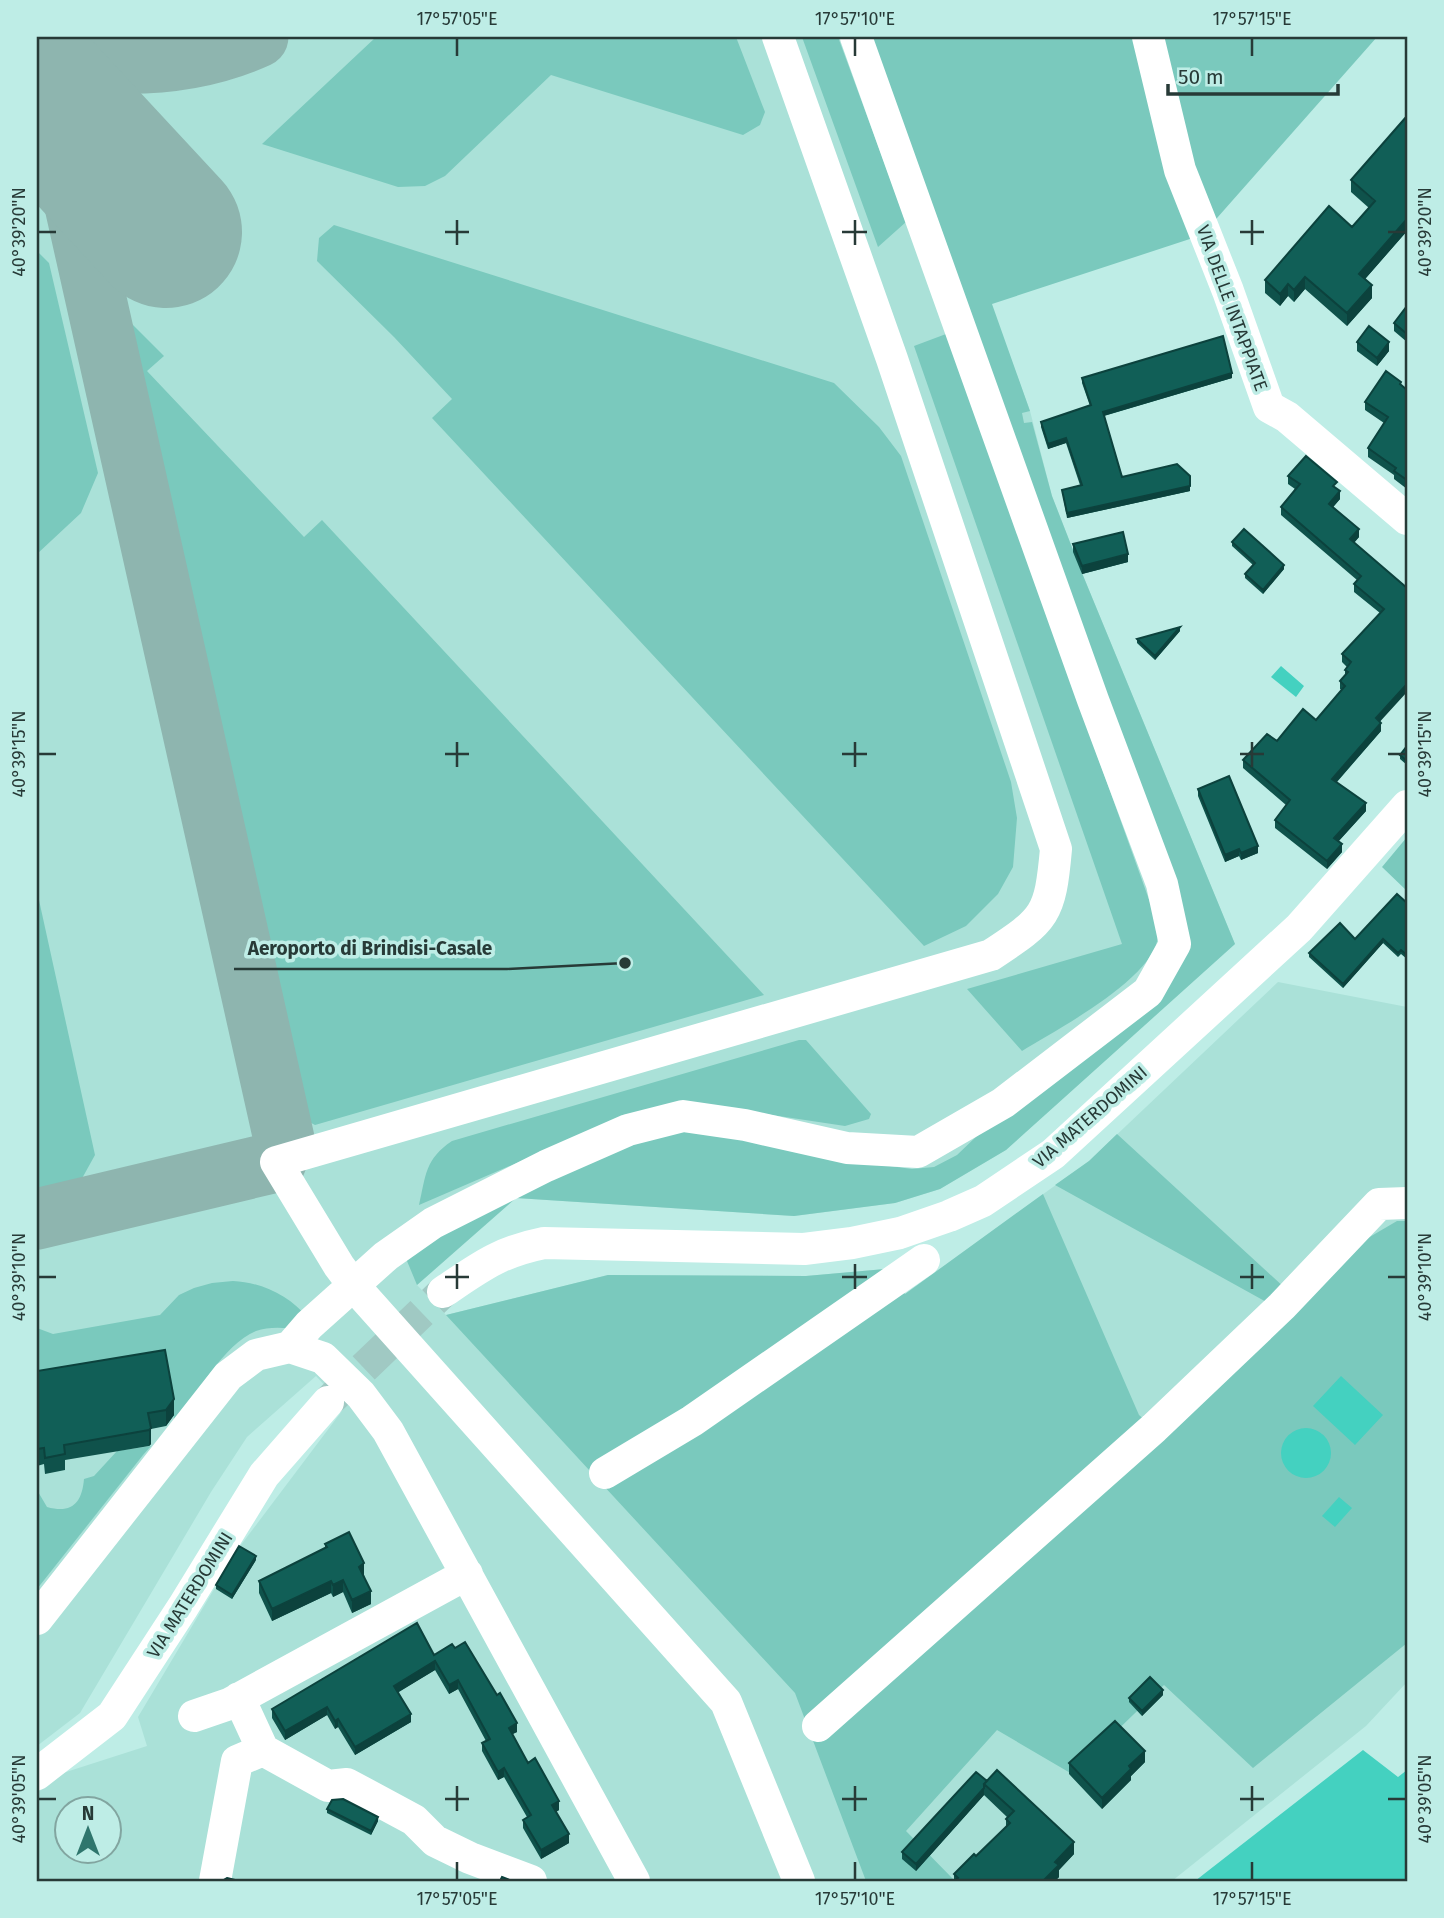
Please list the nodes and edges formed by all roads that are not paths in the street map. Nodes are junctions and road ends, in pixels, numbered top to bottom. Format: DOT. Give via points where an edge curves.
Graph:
graph roads {
  1 [pos="778,37"];
  2 [pos="856,37"];
  3 [pos="1148,37"];
  4 [pos="1407,519"];
  5 [pos="1407,806"];
  6 [pos="1407,1203"];
  7 [pos="924,1260"];
  8 [pos="354,1286"];
  9 [pos="443,1292"];
  10 [pos="290,1347"];
  11 [pos="328,1402"];
  12 [pos="606,1473"];
  13 [pos="467,1573"];
  14 [pos="37,1619"];
  15 [pos="239,1698"];
  16 [pos="194,1716"];
  17 [pos="818,1726"];
  18 [pos="263,1750"];
  19 [pos="37,1774"];
  20 [pos="215,1881"];
  21 [pos="531,1881"];
  22 [pos="634,1881"];
  23 [pos="799,1881"];
  1 -- 8 [label="street" via="892,359 1056,849 1046,910 1029,930 991,956 276,1162"];
  2 -- 8 [label="street" via="1161,884 1175,944 1148,992 1003,1103 918,1152 846,1148 683,1116 628,1130 433,1223 386,1256"];
  3 -- 4 [label="street, VIA DELLE INTAPPIATE" via="1180,170 1269,407 1287,417"];
  5 -- 9 [label="street, VIA MATERDOMINI" via="1299,928 1053,1154 984,1200 900,1233 804,1249 544,1243 516,1248 488,1261"];
  6 -- 17 [label="street" via="1379,1204 1282,1306 1154,1428"];
  7 -- 12 [label="street" via="692,1421"];
  8 -- 10 [label="street"];
  8 -- 23 [label="street" via="726,1702"];
  10 -- 13 [label="street" via="323,1358 368,1404 388,1431"];
  10 -- 14 [label="street" via="256,1355 228,1376"];
  11 -- 19 [label="street, VIA MATERDOMINI" via="264,1475 112,1716"];
  13 -- 15 [label="street"];
  13 -- 22 [label="street"];
  15 -- 16 [label="street"];
  15 -- 18 [label="street"];
  18 -- 20 [label="street" via="237,1761"];
  18 -- 21 [label="street" via="328,1786 347,1784 414,1820 435,1841"];
}
